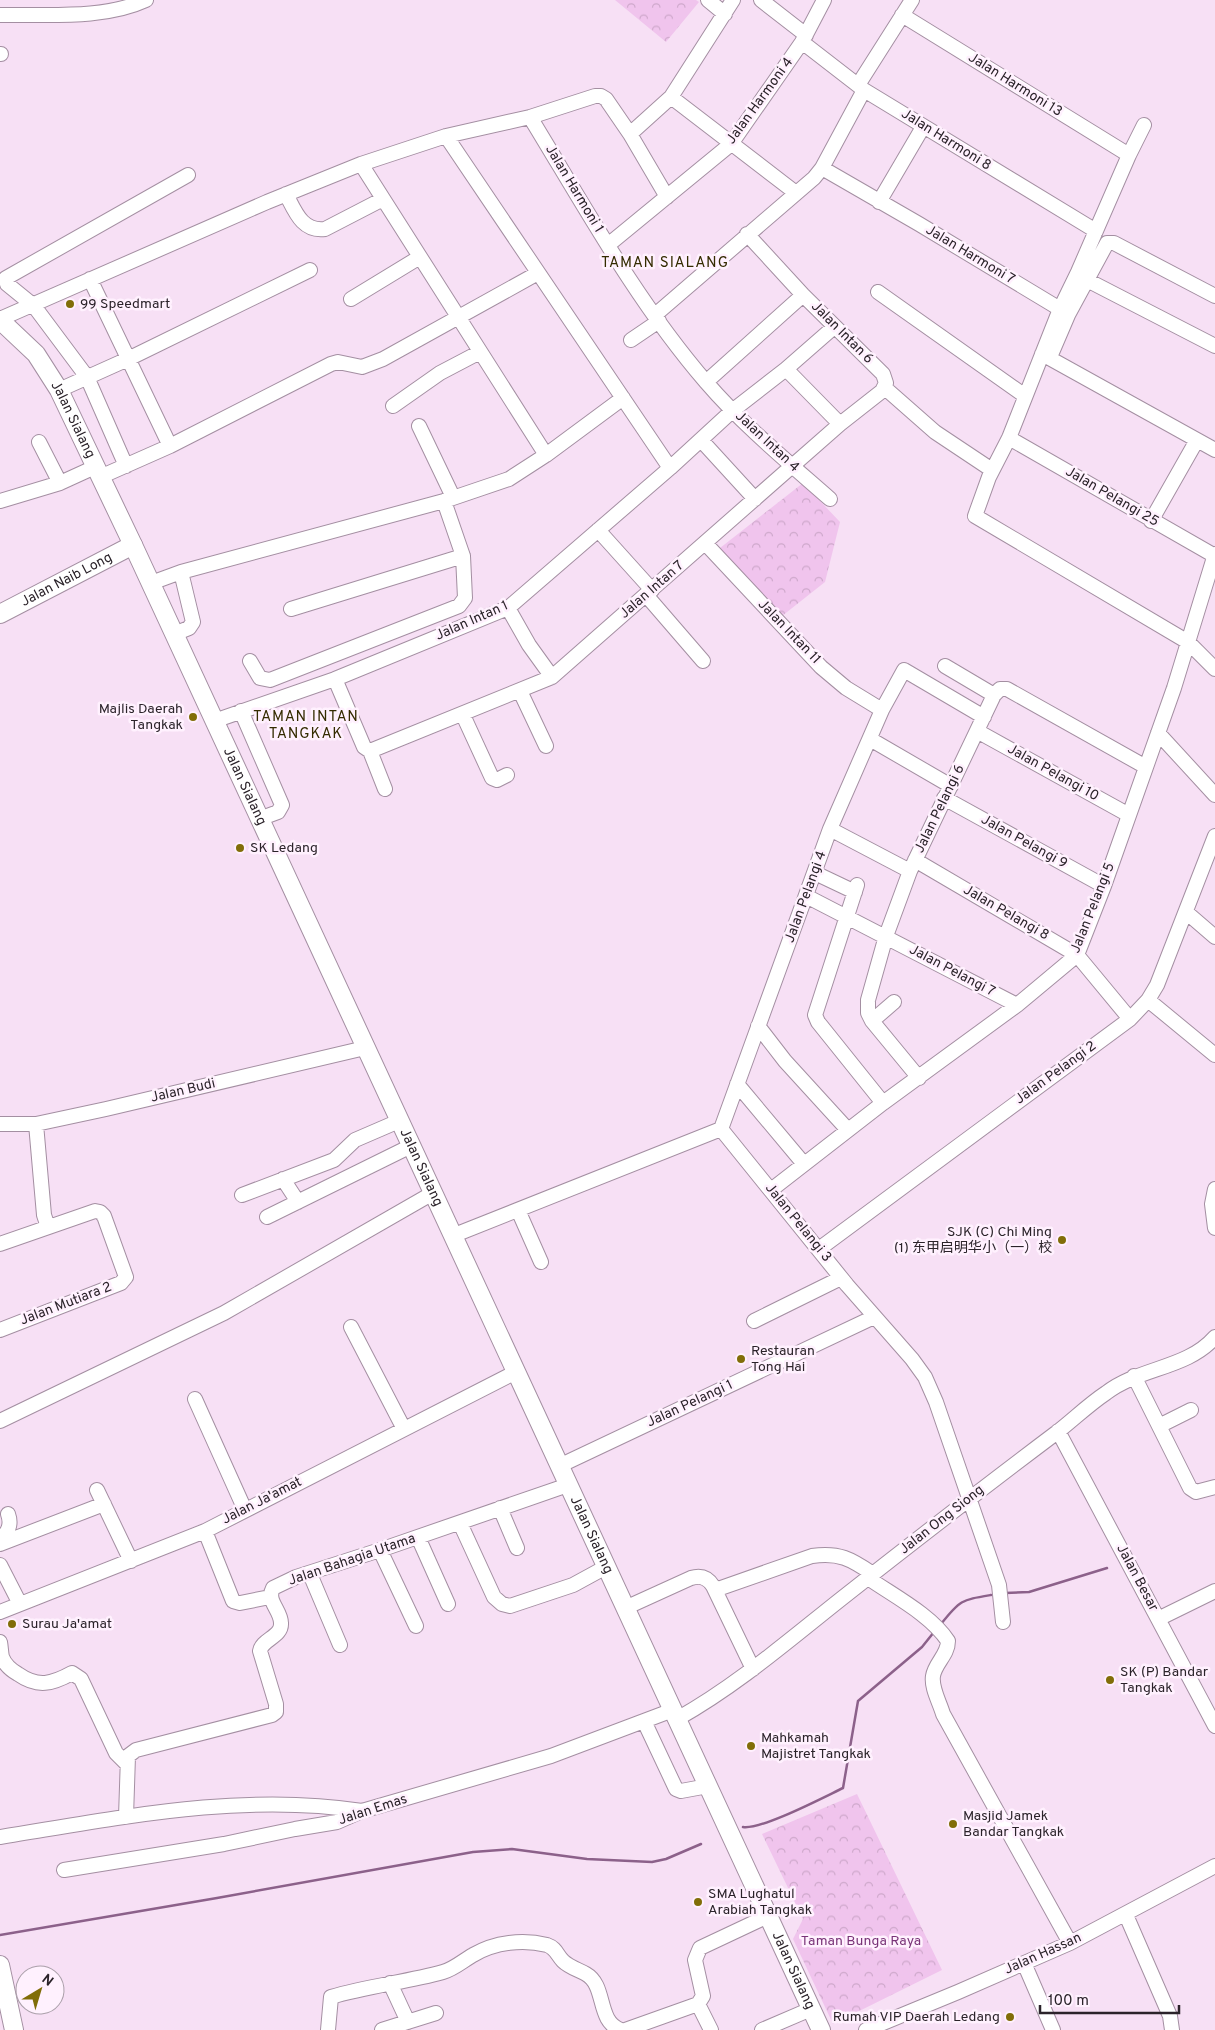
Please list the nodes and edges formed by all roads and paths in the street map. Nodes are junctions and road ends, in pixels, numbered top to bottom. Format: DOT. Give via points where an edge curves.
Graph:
graph roads {
  1 [pos="146,0"];
  2 [pos="708,0"];
  3 [pos="733,0"];
  4 [pos="824,0"];
  5 [pos="912,0"];
  6 [pos="769,3"];
  7 [pos="725,14"];
  8 [pos="0,15"];
  9 [pos="902,15"];
  10 [pos="804,39"];
  11 [pos="861,88"];
  12 [pos="671,98"];
  13 [pos="530,117"];
  14 [pos="1144,125"];
  15 [pos="923,126"];
  16 [pos="630,134"];
  17 [pos="446,136"];
  18 [pos="731,144"];
  19 [pos="1129,155"];
  20 [pos="361,164"];
  21 [pos="822,168"];
  22 [pos="188,175"];
  23 [pos="286,194"];
  24 [pos="796,194"];
  25 [pos="667,197"];
  26 [pos="383,199"];
  27 [pos="879,202"];
  28 [pos="1096,231"];
  29 [pos="747,234"];
  30 [pos="608,245"];
  31 [pos="420,257"];
  32 [pos="310,270"];
  33 [pos="538,273"];
  34 [pos="90,279"];
  35 [pos="1086,280"];
  36 [pos="878,292"];
  37 [pos="803,295"];
  38 [pos="1215,296"];
  39 [pos="351,299"];
  40 [pos="34,306"];
  41 [pos="1060,309"];
  42 [pos="458,317"];
  43 [pos="657,318"];
  44 [pos="0,320"];
  45 [pos="834,327"];
  46 [pos="631,340"];
  47 [pos="1215,346"];
  48 [pos="480,352"];
  49 [pos="1045,356"];
  50 [pos="128,359"];
  51 [pos="786,369"];
  52 [pos="87,377"];
  53 [pos="706,382"];
  54 [pos="885,388"];
  55 [pos="59,390"];
  56 [pos="1025,396"];
  57 [pos="623,398"];
  58 [pos="393,406"];
  59 [pos="732,411"];
  60 [pos="840,424"];
  61 [pos="419,426"];
  62 [pos="1009,438"];
  63 [pos="701,440"];
  64 [pos="1197,440"];
  65 [pos="38,442"];
  66 [pos="170,446"];
  67 [pos="1215,450"];
  68 [pos="546,455"];
  69 [pos="126,466"];
  70 [pos="792,466"];
  71 [pos="670,468"];
  72 [pos="992,470"];
  73 [pos="98,472"];
  74 [pos="60,483"];
  75 [pos="449,499"];
  76 [pos="755,499"];
  77 [pos="830,499"];
  78 [pos="0,501"];
  79 [pos="1151,521"];
  80 [pos="598,530"];
  81 [pos="705,544"];
  82 [pos="133,546"];
  83 [pos="1215,555"];
  84 [pos="463,556"];
  85 [pos="181,572"];
  86 [pos="151,583"];
  87 [pos="649,593"];
  88 [pos="508,608"];
  89 [pos="291,609"];
  90 [pos="0,614"];
  91 [pos="174,634"];
  92 [pos="1188,642"];
  93 [pos="250,661"];
  94 [pos="703,661"];
  95 [pos="945,666"];
  96 [pos="1215,669"];
  97 [pos="552,677"];
  98 [pos="335,679"];
  99 [pos="520,691"];
  100 [pos="994,695"];
  101 [pos="882,710"];
  102 [pos="241,712"];
  103 [pos="463,715"];
  104 [pos="984,717"];
  105 [pos="214,721"];
  106 [pos="976,731"];
  107 [pos="1158,733"];
  108 [pos="870,739"];
  109 [pos="546,746"];
  110 [pos="372,751"];
  111 [pos="1146,767"];
  112 [pos="507,775"];
  113 [pos="385,789"];
  114 [pos="948,792"];
  115 [pos="1215,795"];
  116 [pos="1129,816"];
  117 [pos="259,819"];
  118 [pos="830,829"];
  119 [pos="1215,836"];
  120 [pos="913,865"];
  121 [pos="815,873"];
  122 [pos="1104,886"];
  123 [pos="806,896"];
  124 [pos="1186,912"];
  125 [pos="847,917"];
  126 [pos="886,936"];
  127 [pos="1215,936"];
  128 [pos="1077,955"];
  129 [pos="1148,1000"];
  130 [pos="894,1002"];
  131 [pos="1017,1005"];
  132 [pos="1130,1019"];
  133 [pos="872,1021"];
  134 [pos="758,1026"];
  135 [pos="365,1048"];
  136 [pos="1215,1055"];
  137 [pos="919,1078"];
  138 [pos="737,1084"];
  139 [pos="883,1103"];
  140 [pos="400,1121"];
  141 [pos="0,1124"];
  142 [pos="36,1124"];
  143 [pos="721,1129"];
  144 [pos="848,1130"];
  145 [pos="411,1146"];
  146 [pos="804,1164"];
  147 [pos="283,1179"];
  148 [pos="1215,1189"];
  149 [pos="771,1190"];
  150 [pos="433,1193"];
  151 [pos="242,1195"];
  152 [pos="298,1202"];
  153 [pos="518,1210"];
  154 [pos="267,1217"];
  155 [pos="48,1227"];
  156 [pos="1215,1228"];
  157 [pos="452,1236"];
  158 [pos="0,1244"];
  159 [pos="819,1249"];
  160 [pos="541,1262"];
  161 [pos="842,1278"];
  162 [pos="874,1317"];
  163 [pos="754,1321"];
  164 [pos="351,1327"];
  165 [pos="0,1330"];
  166 [pos="1215,1337"];
  167 [pos="516,1372"];
  168 [pos="1134,1376"];
  169 [pos="195,1399"];
  170 [pos="1192,1410"];
  171 [pos="0,1421"];
  172 [pos="1159,1426"];
  173 [pos="404,1429"];
  174 [pos="1058,1431"];
  175 [pos="560,1466"];
  176 [pos="568,1485"];
  177 [pos="97,1490"];
  178 [pos="1213,1492"];
  179 [pos="969,1497"];
  180 [pos="104,1504"];
  181 [pos="500,1508"];
  182 [pos="245,1510"];
  183 [pos="8,1514"];
  184 [pos="460,1523"];
  185 [pos="205,1531"];
  186 [pos="418,1537"];
  187 [pos="0,1540"];
  188 [pos="0,1544"];
  189 [pos="518,1548"];
  190 [pos="380,1550"];
  191 [pos="131,1561"];
  192 [pos="0,1565"];
  193 [pos="606,1568"];
  194 [pos="310,1574"];
  195 [pos="871,1576"];
  196 [pos="715,1590"];
  197 [pos="1215,1591"];
  198 [pos="270,1597"];
  199 [pos="20,1604"];
  200 [pos="448,1604"];
  201 [pos="625,1608"];
  202 [pos="0,1612"];
  203 [pos="1158,1619"];
  204 [pos="1003,1622"];
  205 [pos="416,1626"];
  206 [pos="0,1642"];
  207 [pos="340,1644"];
  208 [pos="753,1669"];
  209 [pos="675,1715"];
  210 [pos="644,1721"];
  211 [pos="1215,1726"];
  212 [pos="127,1764"];
  213 [pos="708,1786"];
  214 [pos="362,1811"];
  215 [pos="126,1817"];
  216 [pos="0,1837"];
  217 [pos="1215,1866"];
  218 [pos="64,1870"];
  219 [pos="1126,1914"];
  220 [pos="768,1916"];
  221 [pos="1070,1943"];
  222 [pos="1024,1963"];
  223 [pos="0,1965"];
  224 [pos="390,1983"];
  225 [pos="698,2004"];
  226 [pos="811,2009"];
  227 [pos="436,2013"];
  228 [pos="408,2022"];
  229 [pos="14,2030"];
  230 [pos="328,2030"];
  231 [pos="382,2030"];
  232 [pos="621,2030"];
  233 [pos="625,2030"];
  234 [pos="711,2030"];
  235 [pos="762,2030"];
  236 [pos="821,2030"];
  237 [pos="866,2030"];
  238 [pos="1053,2030"];
  239 [pos="1172,2030"];
  1 -- 8 [label="street" via="106,13"];
  2 -- 7 [label="street"];
  3 -- 7 [label="street"];
  4 -- 10 [label="street, Jalan Harmoni 4"];
  5 -- 9 [label="street"];
  6 -- 10 [label="street, Jalan Harmoni 8"];
  7 -- 12 [label="street"];
  9 -- 11 [label="street"];
  9 -- 19 [label="street, Jalan Harmoni 13"];
  10 -- 11 [label="street, Jalan Harmoni 8"];
  10 -- 18 [label="street, Jalan Harmoni 4"];
  11 -- 15 [label="street, Jalan Harmoni 8"];
  11 -- 21 [label="street"];
  12 -- 16 [label="street"];
  12 -- 18 [label="street"];
  13 -- 16 [label="street" via="601,96"];
  13 -- 17 [label="street"];
  13 -- 30 [label="street, Jalan Harmoni 1"];
  14 -- 19 [label="street"];
  15 -- 27 [label="street"];
  15 -- 28 [label="street, Jalan Harmoni 8"];
  16 -- 25 [label="street"];
  17 -- 20 [label="street"];
  17 -- 33 [label="street"];
  18 -- 24 [label="street"];
  18 -- 25 [label="street, Jalan Harmoni 4"];
  19 -- 28 [label="street"];
  20 -- 23 [label="street"];
  20 -- 26 [label="street"];
  21 -- 24 [label="street"];
  21 -- 27 [label="street, Jalan Harmoni 7"];
  22 -- 40 [label="street" via="8,276 8,284"];
  23 -- 26 [label="street" via="302,222 318,230"];
  23 -- 34 [label="street"];
  24 -- 29 [label="street"];
  25 -- 30 [label="street, Jalan Harmoni 4"];
  26 -- 31 [label="street"];
  27 -- 41 [label="street, Jalan Harmoni 7"];
  28 -- 41 [label="street"];
  29 -- 37 [label="street, Jalan Intan 6"];
  29 -- 43 [label="street"];
  30 -- 43 [label="street, Jalan Harmoni 1"];
  31 -- 39 [label="street"];
  31 -- 42 [label="street"];
  32 -- 50 [label="street"];
  33 -- 42 [label="street"];
  33 -- 57 [label="street"];
  34 -- 40 [label="street"];
  34 -- 50 [label="street"];
  35 -- 38 [label="street" via="1104,246 1110,242"];
  35 -- 47 [label="street"];
  35 -- 49 [label="street"];
  36 -- 56 [label="street"];
  37 -- 45 [label="street, Jalan Intan 6"];
  37 -- 53 [label="street"];
  40 -- 44 [label="street"];
  40 -- 52 [label="street"];
  41 -- 49 [label="street"];
  42 -- 48 [label="street"];
  42 -- 66 [label="street" via="366,366 331,364"];
  43 -- 46 [label="street"];
  43 -- 53 [label="street, Jalan Harmoni 1"];
  44 -- 55 [label="main road, Jalan Sialang" via="36,354"];
  45 -- 51 [label="street, Jalan Intan 1"];
  45 -- 54 [label="street, Jalan Intan 6" via="886,378"];
  48 -- 58 [label="street" via="440,373"];
  48 -- 68 [label="street"];
  49 -- 56 [label="street"];
  49 -- 64 [label="street"];
  50 -- 52 [label="street"];
  50 -- 66 [label="street"];
  51 -- 59 [label="street, Jalan Intan 1"];
  51 -- 60 [label="street"];
  52 -- 55 [label="street"];
  52 -- 69 [label="street"];
  53 -- 59 [label="street, Jalan Intan 4"];
  54 -- 60 [label="street, Jalan Intan 7"];
  54 -- 72 [label="street" via="935,432"];
  55 -- 73 [label="main road, Jalan Sialang"];
  56 -- 62 [label="street"];
  57 -- 68 [label="street"];
  57 -- 71 [label="street"];
  59 -- 63 [label="street, Jalan Intan 1"];
  59 -- 70 [label="street, Jalan Intan 4"];
  60 -- 70 [label="street, Jalan Intan 7"];
  61 -- 75 [label="street"];
  62 -- 72 [label="street"];
  62 -- 79 [label="street, Jalan Pelangi 25"];
  63 -- 71 [label="street, Jalan Intan 1"];
  63 -- 76 [label="street"];
  64 -- 67 [label="street"];
  64 -- 79 [label="street"];
  65 -- 74 [label="street"];
  66 -- 69 [label="street"];
  68 -- 75 [label="street" via="509,479"];
  69 -- 73 [label="street"];
  70 -- 76 [label="street, Jalan Intan 7"];
  70 -- 77 [label="street, Jalan Intan 4"];
  71 -- 80 [label="street, Jalan Intan 1"];
  72 -- 92 [label="street" via="975,516"];
  73 -- 74 [label="street"];
  73 -- 82 [label="main road, Jalan Sialang"];
  74 -- 78 [label="street"];
  75 -- 84 [label="street"];
  75 -- 85 [label="street"];
  76 -- 81 [label="street, Jalan Intan 7"];
  79 -- 83 [label="street, Jalan Pelangi 25"];
  80 -- 87 [label="street"];
  80 -- 88 [label="street, Jalan Intan 1"];
  81 -- 87 [label="street, Jalan Intan 7"];
  81 -- 101 [label="street, Jalan Intan 11" via="821,667 846,688"];
  82 -- 86 [label="main road, Jalan Sialang"];
  82 -- 90 [label="main road, Jalan Naib Long"];
  83 -- 92 [label="street, Jalan Pelangi 5"];
  84 -- 89 [label="street"];
  84 -- 93 [label="street" via="465,598 459,606 270,680 260,678"];
  85 -- 86 [label="street"];
  85 -- 91 [label="street" via="193,622 189,628"];
  86 -- 91 [label="main road, Jalan Sialang"];
  87 -- 94 [label="street"];
  87 -- 97 [label="street, Jalan Intan 7"];
  88 -- 97 [label="street" via="528,645"];
  88 -- 98 [label="street, Jalan Intan 1"];
  91 -- 105 [label="main road, Jalan Sialang"];
  92 -- 96 [label="street"];
  92 -- 107 [label="street, Jalan Pelangi 5"];
  95 -- 100 [label="street"];
  97 -- 99 [label="street, Jalan Intan 7"];
  98 -- 102 [label="street, Jalan Intan 1"];
  98 -- 110 [label="street" via="364,747"];
  99 -- 103 [label="street, Jalan Intan 7"];
  99 -- 109 [label="street"];
  100 -- 104 [label="street, Jalan Pelangi 6"];
  100 -- 111 [label="street" via="1000,689 1007,689"];
  101 -- 104 [label="street, Jalan Pelangi 4" via="904,670"];
  101 -- 108 [label="street, Jalan Pelangi 4"];
  102 -- 105 [label="street, Jalan Intan 1"];
  102 -- 117 [label="street" via="282,805 278,812"];
  103 -- 110 [label="street, Jalan Intan 7"];
  103 -- 112 [label="street" via="492,778 497,780"];
  104 -- 106 [label="street, Jalan Pelangi 6"];
  105 -- 117 [label="main road, Jalan Sialang"];
  106 -- 114 [label="street, Jalan Pelangi 6"];
  106 -- 116 [label="street, Jalan Pelangi 10"];
  107 -- 111 [label="street, Jalan Pelangi 5"];
  107 -- 115 [label="street"];
  108 -- 114 [label="street, Jalan Pelangi 9"];
  108 -- 118 [label="street, Jalan Pelangi 4"];
  110 -- 113 [label="street"];
  111 -- 116 [label="street, Jalan Pelangi 5"];
  114 -- 120 [label="street, Jalan Pelangi 6"];
  114 -- 122 [label="street, Jalan Pelangi 9"];
  116 -- 122 [label="street, Jalan Pelangi 5"];
  117 -- 135 [label="main road, Jalan Sialang"];
  118 -- 120 [label="street, Jalan Pelangi 8"];
  118 -- 121 [label="street, Jalan Pelangi 4"];
  119 -- 124 [label="street, Jalan Pelangi 2"];
  120 -- 126 [label="street, Jalan Pelangi 6"];
  120 -- 128 [label="street, Jalan Pelangi 8"];
  121 -- 123 [label="street, Jalan Pelangi 4"];
  121 -- 125 [label="street" via="856,888"];
  122 -- 128 [label="street, Jalan Pelangi 5"];
  123 -- 125 [label="street, Jalan Pelangi 7"];
  123 -- 134 [label="street, Jalan Pelangi 4"];
  124 -- 127 [label="street"];
  124 -- 129 [label="street, Jalan Pelangi 2"];
  125 -- 126 [label="street, Jalan Pelangi 7"];
  125 -- 139 [label="street" via="815,1015"];
  126 -- 131 [label="street, Jalan Pelangi 7"];
  126 -- 133 [label="street, Jalan Pelangi 6" via="868,1000"];
  128 -- 131 [label="street, Jalan Pelangi 5"];
  128 -- 132 [label="street, Jalan Pelangi 8"];
  129 -- 132 [label="street, Jalan Pelangi 2"];
  129 -- 136 [label="street"];
  130 -- 133 [label="street"];
  131 -- 137 [label="street, Jalan Pelangi 5"];
  132 -- 159 [label="street, Jalan Pelangi 2"];
  133 -- 137 [label="street"];
  134 -- 138 [label="street, Jalan Pelangi 4"];
  134 -- 144 [label="street"];
  135 -- 140 [label="main road, Jalan Sialang"];
  135 -- 142 [label="street, Jalan Budi"];
  137 -- 139 [label="street, Jalan Pelangi 5"];
  138 -- 143 [label="street, Jalan Pelangi 4"];
  138 -- 146 [label="street"];
  139 -- 144 [label="street, Jalan Pelangi 5"];
  140 -- 145 [label="main road, Jalan Sialang"];
  140 -- 147 [label="street" via="356,1140 334,1160"];
  141 -- 142 [label="street, Jalan Budi"];
  142 -- 155 [label="street" via="44,1215"];
  143 -- 149 [label="street, Jalan Pelangi 3"];
  143 -- 153 [label="street"];
  144 -- 146 [label="street, Jalan Pelangi 5"];
  145 -- 150 [label="main road, Jalan Sialang"];
  145 -- 152 [label="street"];
  146 -- 149 [label="street, Jalan Pelangi 5"];
  147 -- 151 [label="street"];
  147 -- 152 [label="street"];
  148 -- 156 [label="street" via="1212,1204"];
  149 -- 159 [label="street, Jalan Pelangi 3"];
  150 -- 157 [label="main road, Jalan Sialang"];
  150 -- 171 [label="street" via="224,1313"];
  152 -- 154 [label="street"];
  153 -- 157 [label="street"];
  153 -- 160 [label="street"];
  155 -- 158 [label="street"];
  155 -- 165 [label="street, Jalan Mutiara 2" via="100,1212 116,1245 126,1274 124,1281"];
  157 -- 167 [label="main road, Jalan Sialang"];
  159 -- 161 [label="street, Jalan Pelangi 3"];
  161 -- 162 [label="street, Jalan Pelangi 3"];
  161 -- 163 [label="street"];
  162 -- 175 [label="street, Jalan Pelangi 1"];
  162 -- 179 [label="street, Jalan Pelangi 3" via="925,1377"];
  164 -- 173 [label="street"];
  166 -- 168 [label="street, Jalan Ong Siong" via="1188,1358"];
  167 -- 173 [label="street, Jalan Ja'amat"];
  167 -- 175 [label="main road, Jalan Sialang"];
  168 -- 172 [label="street"];
  168 -- 174 [label="street, Jalan Ong Siong" via="1107,1392"];
  169 -- 182 [label="street"];
  170 -- 172 [label="street"];
  172 -- 178 [label="street" via="1191,1490"];
  173 -- 182 [label="street, Jalan Ja'amat"];
  174 -- 179 [label="street, Jalan Ong Siong"];
  174 -- 203 [label="street, Jalan Besar"];
  175 -- 176 [label="main road, Jalan Sialang"];
  176 -- 181 [label="street, Jalan Bahagia Utama"];
  176 -- 193 [label="main road, Jalan Sialang"];
  177 -- 180 [label="street"];
  179 -- 195 [label="street, Jalan Ong Siong"];
  179 -- 204 [label="street, Jalan Pelangi 3" via="999,1585"];
  180 -- 188 [label="street"];
  180 -- 191 [label="street"];
  181 -- 184 [label="street, Jalan Bahagia Utama"];
  181 -- 189 [label="street"];
  182 -- 185 [label="street, Jalan Ja'amat"];
  183 -- 187 [label="street" via="10,1524"];
  184 -- 186 [label="street, Jalan Bahagia Utama"];
  184 -- 193 [label="street" via="495,1599 502,1604 510,1606 573,1585"];
  185 -- 191 [label="street, Jalan Ja'amat"];
  185 -- 198 [label="street" via="233,1601 240,1603"];
  186 -- 190 [label="street, Jalan Bahagia Utama"];
  186 -- 200 [label="street"];
  190 -- 194 [label="street, Jalan Bahagia Utama"];
  190 -- 205 [label="street"];
  191 -- 199 [label="street, Jalan Ja'amat"];
  192 -- 199 [label="street"];
  193 -- 201 [label="main road, Jalan Sialang"];
  194 -- 198 [label="street, Jalan Bahagia Utama" via="273,1588"];
  194 -- 207 [label="street"];
  195 -- 196 [label="street" via="854,1561 826,1554"];
  195 -- 208 [label="street, Jalan Ong Siong"];
  195 -- 221 [label="street" via="939,1629 948,1641 948,1648 932,1677 944,1714"];
  196 -- 201 [label="street" via="706,1578 696,1576"];
  196 -- 208 [label="street"];
  197 -- 203 [label="street"];
  198 -- 212 [label="street" via="282,1621 277,1633 262,1645 260,1651 276,1712 136,1750 128,1756"];
  199 -- 202 [label="street, Jalan Ja'amat"];
  201 -- 209 [label="main road, Jalan Sialang"];
  203 -- 211 [label="street, Jalan Besar"];
  206 -- 212 [label="street" via="6,1665 28,1681 49,1683 72,1673 82,1678 116,1753"];
  208 -- 209 [label="street, Jalan Ong Siong" via="734,1684"];
  209 -- 210 [label="street, Jalan Emas"];
  209 -- 213 [label="main road, Jalan Sialang"];
  210 -- 213 [label="street" via="676,1789"];
  210 -- 214 [label="street, Jalan Emas" via="551,1756"];
  212 -- 215 [label="street"];
  213 -- 220 [label="main road, Jalan Sialang"];
  214 -- 215 [label="street" via="334,1807 230,1805"];
  214 -- 218 [label="street, Jalan Emas" via="337,1822"];
  215 -- 216 [label="street"];
  217 -- 219 [label="street, Jalan Hassan"];
  219 -- 221 [label="street, Jalan Hassan"];
  219 -- 239 [label="street" via="1170,2016"];
  220 -- 225 [label="street" via="700,1948 695,1960 703,1996"];
  220 -- 226 [label="main road, Jalan Sialang"];
  221 -- 222 [label="street, Jalan Hassan"];
  222 -- 237 [label="street, Jalan Hassan"];
  222 -- 238 [label="street"];
  223 -- 229 [label="main road"];
  224 -- 228 [label="street"];
  224 -- 230 [label="street" via="332,1997"];
  224 -- 232 [label="street" via="446,1971 482,1950 503,1943 536,1943 556,1950 563,1961 593,1980 606,2017"];
  225 -- 233 [label="street"];
  225 -- 234 [label="street"];
  226 -- 235 [label="street"];
  226 -- 236 [label="main road, Jalan Sialang"];
  227 -- 228 [label="street"];
  228 -- 231 [label="street"];
}
